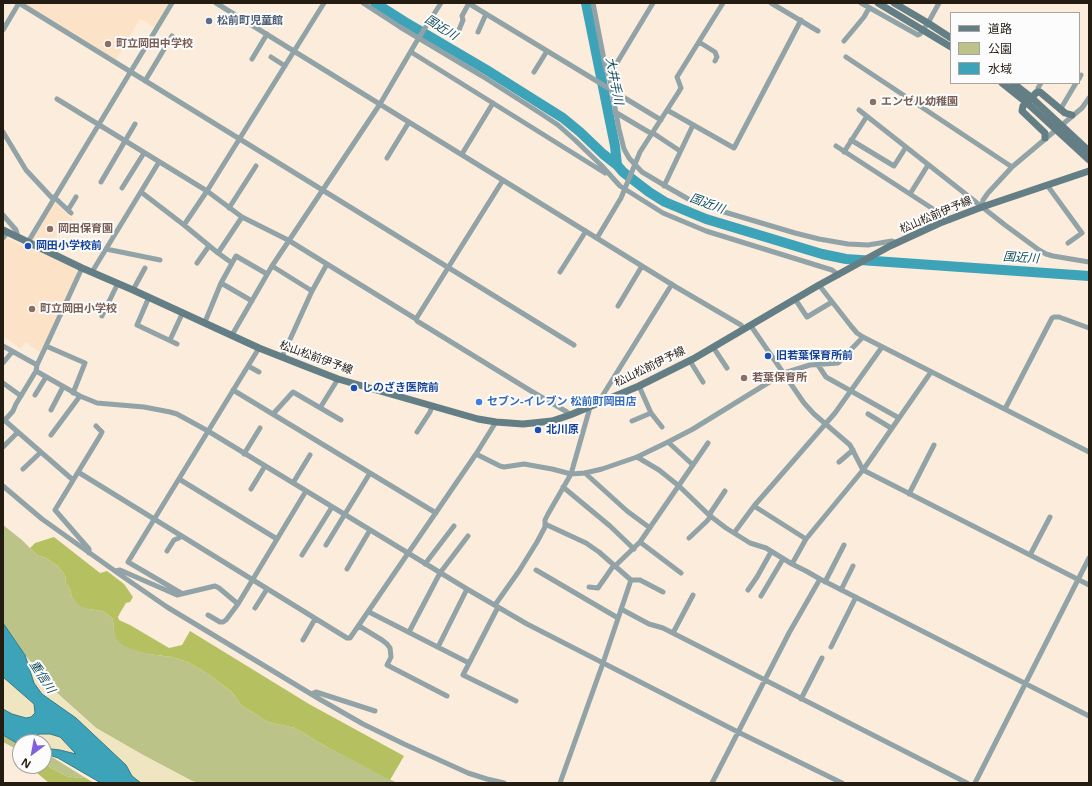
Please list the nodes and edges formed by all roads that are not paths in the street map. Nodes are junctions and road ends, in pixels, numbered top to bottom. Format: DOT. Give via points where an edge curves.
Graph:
graph roads {
  1 [pos="19,3"];
  2 [pos="172,3"];
  3 [pos="216,3"];
  4 [pos="363,3"];
  5 [pos="441,3"];
  6 [pos="468,3"];
  7 [pos="593,3"];
  8 [pos="653,3"];
  9 [pos="723,3"];
  10 [pos="772,3"];
  11 [pos="861,3"];
  12 [pos="878,3"];
  13 [pos="894,3"];
  14 [pos="939,3"];
  15 [pos="322,4"];
  16 [pos="869,8"];
  17 [pos="486,14"];
  18 [pos="801,20"];
  19 [pos="928,23"];
  20 [pos="923,29"];
  21 [pos="3,30"];
  22 [pos="458,30"];
  23 [pos="818,31"];
  24 [pos="478,32"];
  25 [pos="267,34"];
  26 [pos="172,36"];
  27 [pos="950,37"];
  28 [pos="419,38"];
  29 [pos="844,41"];
  30 [pos="699,42"];
  31 [pos="950,46"];
  32 [pos="294,51"];
  33 [pos="547,51"];
  34 [pos="411,52"];
  35 [pos="271,57"];
  36 [pos="846,57"];
  37 [pos="252,59"];
  38 [pos="715,62"];
  39 [pos="285,66"];
  40 [pos="131,72"];
  41 [pos="534,72"];
  42 [pos="609,76"];
  43 [pos="145,81"];
  44 [pos="1004,84"];
  45 [pos="1014,84"];
  46 [pos="1040,84"];
  47 [pos="1075,84"];
  48 [pos="611,89"];
  49 [pos="1038,92"];
  50 [pos="57,99"];
  51 [pos="1089,99"];
  52 [pos="1029,100"];
  53 [pos="493,102"];
  54 [pos="380,104"];
  55 [pos="667,110"];
  56 [pos="859,110"];
  57 [pos="1060,110"];
  58 [pos="615,112"];
  59 [pos="1072,115"];
  60 [pos="867,116"];
  61 [pos="661,120"];
  62 [pos="409,122"];
  63 [pos="135,124"];
  64 [pos="1062,124"];
  65 [pos="98,125"];
  66 [pos="693,125"];
  67 [pos="1055,130"];
  68 [pos="3,132"];
  69 [pos="652,133"];
  70 [pos="1045,138"];
  71 [pos="240,139"];
  72 [pos="852,140"];
  73 [pos="125,141"];
  74 [pos="836,146"];
  75 [pos="906,147"];
  76 [pos="680,151"];
  77 [pos="1089,151"];
  78 [pos="844,152"];
  79 [pos="144,153"];
  80 [pos="462,154"];
  81 [pos="387,158"];
  82 [pos="1089,160"];
  83 [pos="159,162"];
  84 [pos="928,165"];
  85 [pos="256,166"];
  86 [pos="634,166"];
  87 [pos="1012,167"];
  88 [pos="1089,171"];
  89 [pos="611,177"];
  90 [pos="503,180"];
  91 [pos="101,182"];
  92 [pos="1046,185"];
  93 [pos="664,186"];
  94 [pos="122,188"];
  95 [pos="625,189"];
  96 [pos="322,190"];
  97 [pos="207,191"];
  98 [pos="141,192"];
  99 [pos="910,194"];
  100 [pos="76,197"];
  101 [pos="54,198"];
  102 [pos="982,207"];
  103 [pos="229,208"];
  104 [pos="3,215"];
  105 [pos="242,216"];
  106 [pos="950,220"];
  107 [pos="184,225"];
  108 [pos="586,231"];
  109 [pos="5,234"];
  110 [pos="18,237"];
  111 [pos="597,238"];
  112 [pos="288,240"];
  113 [pos="28,242"];
  114 [pos="1068,243"];
  115 [pos="894,245"];
  116 [pos="209,246"];
  117 [pos="106,249"];
  118 [pos="218,253"];
  119 [pos="160,260"];
  120 [pos="1089,262"];
  121 [pos="197,263"];
  122 [pos="232,263"];
  123 [pos="327,264"];
  124 [pos="272,266"];
  125 [pos="642,266"];
  126 [pos="448,267"];
  127 [pos="82,268"];
  128 [pos="145,268"];
  129 [pos="92,272"];
  130 [pos="560,272"];
  131 [pos="842,273"];
  132 [pos="267,274"];
  133 [pos="118,283"];
  134 [pos="221,283"];
  135 [pos="672,284"];
  136 [pos="819,285"];
  137 [pos="134,290"];
  138 [pos="312,291"];
  139 [pos="149,297"];
  140 [pos="795,300"];
  141 [pos="252,301"];
  142 [pos="832,302"];
  143 [pos="91,306"];
  144 [pos="618,306"];
  145 [pos="183,312"];
  146 [pos="416,319"];
  147 [pos="205,322"];
  148 [pos="748,328"];
  149 [pos="1089,328"];
  150 [pos="232,335"];
  151 [pos="863,337"];
  152 [pos="170,340"];
  153 [pos="177,344"];
  154 [pos="574,345"];
  155 [pos="3,346"];
  156 [pos="46,346"];
  157 [pos="713,347"];
  158 [pos="882,347"];
  159 [pos="259,348"];
  160 [pos="12,352"];
  161 [pos="282,357"];
  162 [pos="690,360"];
  163 [pos="3,363"];
  164 [pos="818,365"];
  165 [pos="248,366"];
  166 [pos="36,368"];
  167 [pos="727,368"];
  168 [pos="259,372"];
  169 [pos="931,372"];
  170 [pos="784,373"];
  171 [pos="46,377"];
  172 [pos="338,379"];
  173 [pos="703,382"];
  174 [pos="3,383"];
  175 [pos="639,386"];
  176 [pos="63,387"];
  177 [pos="233,390"];
  178 [pos="851,391"];
  179 [pos="73,393"];
  180 [pos="35,395"];
  181 [pos="21,396"];
  182 [pos="80,396"];
  183 [pos="601,403"];
  184 [pos="432,406"];
  185 [pos="320,408"];
  186 [pos="589,408"];
  187 [pos="1005,409"];
  188 [pos="51,410"];
  189 [pos="273,414"];
  190 [pos="651,414"];
  191 [pos="868,414"];
  192 [pos="570,415"];
  193 [pos="898,418"];
  194 [pos="4,420"];
  195 [pos="341,420"];
  196 [pos="632,421"];
  197 [pos="496,422"];
  198 [pos="826,424"];
  199 [pos="96,426"];
  200 [pos="662,427"];
  201 [pos="260,428"];
  202 [pos="891,428"];
  203 [pos="18,432"];
  204 [pos="208,432"];
  205 [pos="416,432"];
  206 [pos="51,435"];
  207 [pos="668,442"];
  208 [pos="708,443"];
  209 [pos="934,445"];
  210 [pos="3,447"];
  211 [pos="853,450"];
  212 [pos="41,452"];
  213 [pos="1089,452"];
  214 [pos="244,454"];
  215 [pos="476,454"];
  216 [pos="310,455"];
  217 [pos="637,457"];
  218 [pos="839,462"];
  219 [pos="693,465"];
  220 [pos="265,466"];
  221 [pos="23,469"];
  222 [pos="862,470"];
  223 [pos="78,472"];
  224 [pos="370,473"];
  225 [pos="584,473"];
  226 [pos="571,474"];
  227 [pos="179,479"];
  228 [pos="73,480"];
  229 [pos="293,483"];
  230 [pos="3,486"];
  231 [pos="678,486"];
  232 [pos="563,487"];
  233 [pos="251,489"];
  234 [pos="306,491"];
  235 [pos="725,491"];
  236 [pos="909,494"];
  237 [pos="754,506"];
  238 [pos="332,507"];
  239 [pos="436,513"];
  240 [pos="345,515"];
  241 [pos="710,515"];
  242 [pos="1050,517"];
  243 [pos="154,519"];
  244 [pos="545,524"];
  245 [pos="454,526"];
  246 [pos="650,528"];
  247 [pos="370,530"];
  248 [pos="734,533"];
  249 [pos="181,536"];
  250 [pos="468,536"];
  251 [pos="689,538"];
  252 [pos="277,539"];
  253 [pos="806,539"];
  254 [pos="640,542"];
  255 [pos="326,545"];
  256 [pos="844,545"];
  257 [pos="634,549"];
  258 [pos="167,551"];
  259 [pos="771,552"];
  260 [pos="89,553"];
  261 [pos="408,554"];
  262 [pos="302,555"];
  263 [pos="1030,555"];
  264 [pos="1089,558"];
  265 [pos="783,559"];
  266 [pos="425,564"];
  267 [pos="792,564"];
  268 [pos="615,566"];
  269 [pos="853,566"];
  270 [pos="347,569"];
  271 [pos="536,570"];
  272 [pos="115,571"];
  273 [pos="682,572"];
  274 [pos="440,573"];
  275 [pos="252,580"];
  276 [pos="631,580"];
  277 [pos="822,580"];
  278 [pos="1078,580"];
  279 [pos="1089,585"];
  280 [pos="589,587"];
  281 [pos="267,589"];
  282 [pos="467,590"];
  283 [pos="748,590"];
  284 [pos="841,590"];
  285 [pos="663,592"];
  286 [pos="181,593"];
  287 [pos="693,595"];
  288 [pos="761,596"];
  289 [pos="856,598"];
  290 [pos="238,604"];
  291 [pos="496,606"];
  292 [pos="255,608"];
  293 [pos="621,609"];
  294 [pos="368,612"];
  295 [pos="208,615"];
  296 [pos="618,618"];
  297 [pos="315,619"];
  298 [pos="359,626"];
  299 [pos="408,632"];
  300 [pos="673,633"];
  301 [pos="303,640"];
  302 [pos="438,647"];
  303 [pos="831,647"];
  304 [pos="822,658"];
  305 [pos="469,663"];
  306 [pos="602,663"];
  307 [pos="765,680"];
  308 [pos="1025,684"];
  309 [pos="311,694"];
  310 [pos="447,696"];
  311 [pos="801,699"];
  312 [pos="516,702"];
  313 [pos="375,711"];
  314 [pos="1089,716"];
  315 [pos="738,732"];
  316 [pos="504,783"];
  317 [pos="560,783"];
  318 [pos="712,783"];
  319 [pos="842,783"];
  320 [pos="967,783"];
  321 [pos="975,783"];
  1 -- 21 [label="street"];
  1 -- 40 [label="street"];
  2 -- 40 [label="street"];
  3 -- 25 [label="street"];
  4 -- 28 [label="street"];
  5 -- 28 [label="street"];
  6 -- 17 [label="street"];
  6 -- 22 [label="street"];
  7 -- 42 [label="street"];
  8 -- 42 [label="street"];
  9 -- 30 [label="street"];
  10 -- 18 [label="street"];
  11 -- 16 [label="street"];
  12 -- 20 [label="main road"];
  13 -- 19 [label="main road"];
  14 -- 19 [label="street"];
  15 -- 32 [label="street"];
  16 -- 20 [label="street" via="914,34 920,34"];
  16 -- 29 [label="street"];
  17 -- 24 [label="street"];
  17 -- 33 [label="street"];
  18 -- 23 [label="street"];
  18 -- 66 [label="street" via="734,148"];
  19 -- 20 [label="street"];
  19 -- 27 [label="main road"];
  20 -- 31 [label="main road"];
  25 -- 32 [label="street"];
  25 -- 37 [label="street"];
  26 -- 43 [label="street"];
  28 -- 34 [label="street"];
  28 -- 89 [label="street" via="558,126"];
  30 -- 38 [label="street" via="715,52"];
  30 -- 55 [label="street" via="678,77 681,88"];
  32 -- 39 [label="street"];
  32 -- 54 [label="street"];
  33 -- 41 [label="street"];
  33 -- 48 [label="street"];
  34 -- 53 [label="street"];
  34 -- 54 [label="street"];
  35 -- 39 [label="street"];
  36 -- 87 [label="street"];
  39 -- 71 [label="street"];
  40 -- 43 [label="street"];
  40 -- 65 [label="street"];
  42 -- 48 [label="street"];
  43 -- 71 [label="street"];
  44 -- 52 [label="main road"];
  45 -- 52 [label="main road"];
  46 -- 49 [label="street"];
  47 -- 57 [label="street"];
  48 -- 58 [label="street"];
  48 -- 61 [label="street"];
  49 -- 52 [label="main road"];
  49 -- 57 [label="main road"];
  50 -- 65 [label="street"];
  51 -- 59 [label="street"];
  52 -- 64 [label="main road"];
  52 -- 67 [label="main road"];
  52 -- 70 [label="main road" via="1022,111 1045,133"];
  53 -- 80 [label="street"];
  53 -- 89 [label="street"];
  54 -- 62 [label="street"];
  54 -- 96 [label="street"];
  55 -- 61 [label="street"];
  55 -- 66 [label="street"];
  56 -- 60 [label="street"];
  57 -- 59 [label="main road"];
  58 -- 69 [label="street"];
  58 -- 86 [label="street" via="624,149"];
  59 -- 64 [label="street"];
  60 -- 72 [label="street"];
  60 -- 75 [label="street"];
  61 -- 69 [label="street"];
  62 -- 80 [label="street"];
  62 -- 81 [label="street"];
  63 -- 73 [label="street"];
  64 -- 67 [label="street"];
  64 -- 77 [label="main road"];
  65 -- 73 [label="street"];
  65 -- 101 [label="street"];
  66 -- 76 [label="street"];
  67 -- 70 [label="street"];
  67 -- 82 [label="main road"];
  68 -- 101 [label="street" via="26,170"];
  69 -- 76 [label="street"];
  69 -- 86 [label="street"];
  70 -- 87 [label="street"];
  71 -- 96 [label="street"];
  71 -- 97 [label="street"];
  72 -- 75 [label="street" via="894,166"];
  72 -- 78 [label="street"];
  73 -- 79 [label="street"];
  73 -- 91 [label="street"];
  74 -- 78 [label="street"];
  75 -- 84 [label="street"];
  76 -- 93 [label="street"];
  78 -- 99 [label="street"];
  79 -- 83 [label="street"];
  79 -- 94 [label="street"];
  80 -- 90 [label="street"];
  83 -- 97 [label="street"];
  83 -- 98 [label="street"];
  84 -- 99 [label="street"];
  84 -- 102 [label="street"];
  85 -- 103 [label="street"];
  86 -- 93 [label="street"];
  86 -- 95 [label="street"];
  87 -- 102 [label="street" via="988,193"];
  88 -- 92 [label="main road, 松山松前伊予線"];
  89 -- 95 [label="street"];
  90 -- 108 [label="street"];
  90 -- 126 [label="street"];
  92 -- 102 [label="main road, 松山松前伊予線"];
  92 -- 114 [label="street" via="1082,233"];
  93 -- 115 [label="street" via="690,200 795,233 848,244 868,245 892,241"];
  95 -- 111 [label="street"];
  95 -- 131 [label="street" via="663,213 699,229"];
  96 -- 112 [label="street"];
  96 -- 126 [label="street"];
  97 -- 103 [label="street"];
  97 -- 107 [label="street"];
  98 -- 107 [label="street"];
  98 -- 117 [label="street"];
  99 -- 106 [label="street"];
  100 -- 101 [label="street" via="69,212"];
  101 -- 113 [label="street"];
  102 -- 106 [label="main road, 松山松前伊予線"];
  102 -- 120 [label="street" via="1046,254"];
  103 -- 105 [label="street"];
  104 -- 110 [label="street" via="16,230"];
  105 -- 112 [label="street"];
  105 -- 118 [label="street"];
  106 -- 115 [label="main road, 松山松前伊予線"];
  107 -- 116 [label="street"];
  108 -- 111 [label="street"];
  108 -- 130 [label="street"];
  109 -- 110 [label="main road, 松山松前伊予線"];
  110 -- 113 [label="main road, 松山松前伊予線"];
  111 -- 125 [label="street"];
  112 -- 123 [label="street"];
  112 -- 124 [label="street"];
  113 -- 127 [label="main road, 松山松前伊予線"];
  115 -- 131 [label="main road, 松山松前伊予線"];
  116 -- 118 [label="street"];
  116 -- 121 [label="street"];
  117 -- 119 [label="street"];
  117 -- 129 [label="street"];
  118 -- 122 [label="street"];
  122 -- 132 [label="street" via="236,256"];
  122 -- 134 [label="street"];
  123 -- 138 [label="street"];
  123 -- 146 [label="street"];
  124 -- 132 [label="street"];
  124 -- 138 [label="street"];
  125 -- 135 [label="street"];
  125 -- 144 [label="street"];
  126 -- 146 [label="street"];
  126 -- 154 [label="street"];
  127 -- 129 [label="main road, 松山松前伊予線"];
  127 -- 156 [label="street"];
  128 -- 137 [label="street"];
  129 -- 133 [label="main road, 松山松前伊予線"];
  131 -- 136 [label="main road, 松山松前伊予線"];
  132 -- 141 [label="street"];
  133 -- 137 [label="main road, 松山松前伊予線"];
  133 -- 143 [label="street" via="103,314"];
  134 -- 141 [label="street"];
  134 -- 147 [label="street"];
  135 -- 148 [label="street"];
  135 -- 183 [label="street" via="601,398"];
  136 -- 140 [label="main road, 松山松前伊予線"];
  136 -- 142 [label="street"];
  137 -- 139 [label="main road, 松山松前伊予線"];
  138 -- 161 [label="street"];
  139 -- 145 [label="main road, 松山松前伊予線"];
  139 -- 152 [label="street" via="136,325"];
  140 -- 142 [label="street" via="807,317"];
  140 -- 148 [label="main road, 松山松前伊予線"];
  141 -- 150 [label="street"];
  142 -- 151 [label="street"];
  145 -- 147 [label="main road, 松山松前伊予線"];
  145 -- 152 [label="street"];
  146 -- 192 [label="street"];
  147 -- 150 [label="main road, 松山松前伊予線"];
  148 -- 157 [label="main road, 松山松前伊予線"];
  148 -- 170 [label="street"];
  149 -- 187 [label="street" via="1059,317 1052,318"];
  150 -- 159 [label="main road, 松山松前伊予線"];
  151 -- 158 [label="street"];
  151 -- 164 [label="street" via="838,363"];
  152 -- 153 [label="street"];
  155 -- 160 [label="street"];
  156 -- 166 [label="street"];
  156 -- 179 [label="street" via="85,363"];
  157 -- 162 [label="main road, 松山松前伊予線"];
  157 -- 167 [label="street"];
  158 -- 169 [label="street"];
  158 -- 178 [label="street"];
  159 -- 161 [label="main road, 松山松前伊予線"];
  159 -- 165 [label="street"];
  160 -- 163 [label="street"];
  160 -- 166 [label="street"];
  161 -- 172 [label="main road, 松山松前伊予線"];
  162 -- 173 [label="street"];
  162 -- 175 [label="main road, 松山松前伊予線"];
  164 -- 170 [label="street"];
  164 -- 178 [label="street" via="826,377"];
  165 -- 168 [label="street"];
  165 -- 177 [label="street"];
  166 -- 171 [label="street"];
  166 -- 181 [label="street"];
  169 -- 187 [label="street"];
  169 -- 193 [label="street"];
  170 -- 198 [label="street" via="804,403"];
  170 -- 207 [label="street"];
  171 -- 176 [label="street"];
  171 -- 180 [label="street"];
  172 -- 184 [label="main road, 松山松前伊予線"];
  172 -- 185 [label="street"];
  174 -- 181 [label="street"];
  175 -- 183 [label="main road, 松山松前伊予線"];
  175 -- 190 [label="street"];
  176 -- 179 [label="street"];
  176 -- 188 [label="street"];
  177 -- 189 [label="street"];
  177 -- 204 [label="street"];
  178 -- 193 [label="street"];
  178 -- 198 [label="street"];
  179 -- 182 [label="street"];
  181 -- 194 [label="street" via="13,411"];
  182 -- 204 [label="street" via="97,403 170,412"];
  182 -- 206 [label="street"];
  183 -- 186 [label="main road, 松山松前伊予線"];
  184 -- 197 [label="main road, 松山松前伊予線"];
  184 -- 205 [label="street"];
  185 -- 189 [label="street" via="292,392"];
  185 -- 195 [label="street"];
  186 -- 192 [label="main road, 松山松前伊予線"];
  186 -- 226 [label="street"];
  187 -- 213 [label="street"];
  189 -- 224 [label="street"];
  190 -- 196 [label="street"];
  190 -- 200 [label="street"];
  191 -- 202 [label="street"];
  192 -- 197 [label="main road, 松山松前伊予線" via="537,423"];
  193 -- 202 [label="street"];
  194 -- 203 [label="street"];
  197 -- 215 [label="street"];
  198 -- 211 [label="street"];
  198 -- 237 [label="street"];
  199 -- 223 [label="street" via="102,432"];
  201 -- 214 [label="street"];
  202 -- 222 [label="street"];
  203 -- 210 [label="street"];
  203 -- 212 [label="street"];
  204 -- 214 [label="street"];
  204 -- 227 [label="street"];
  207 -- 217 [label="street"];
  207 -- 219 [label="street"];
  208 -- 219 [label="street"];
  209 -- 236 [label="street"];
  211 -- 218 [label="street"];
  211 -- 222 [label="street"];
  212 -- 221 [label="street"];
  212 -- 228 [label="street"];
  214 -- 220 [label="street"];
  215 -- 226 [label="street" via="500,466 524,464"];
  215 -- 239 [label="street"];
  216 -- 229 [label="street"];
  217 -- 225 [label="street" via="602,470"];
  217 -- 231 [label="street" via="659,470"];
  219 -- 231 [label="street"];
  220 -- 229 [label="street"];
  220 -- 233 [label="street"];
  222 -- 236 [label="street"];
  222 -- 253 [label="street"];
  223 -- 228 [label="street"];
  223 -- 243 [label="street"];
  224 -- 239 [label="street"];
  224 -- 240 [label="street"];
  225 -- 226 [label="street"];
  225 -- 246 [label="street"];
  226 -- 232 [label="street"];
  227 -- 243 [label="street"];
  227 -- 252 [label="street"];
  228 -- 260 [label="street" via="55,510 89,549"];
  229 -- 234 [label="street"];
  230 -- 260 [label="street" via="42,519"];
  231 -- 241 [label="street"];
  231 -- 246 [label="street"];
  232 -- 244 [label="street"];
  232 -- 257 [label="street"];
  234 -- 238 [label="street"];
  234 -- 252 [label="street"];
  235 -- 241 [label="street"];
  236 -- 263 [label="street"];
  237 -- 248 [label="street"];
  237 -- 253 [label="street"];
  238 -- 240 [label="street"];
  238 -- 262 [label="street"];
  239 -- 261 [label="street"];
  240 -- 247 [label="street"];
  240 -- 255 [label="street"];
  241 -- 248 [label="street"];
  241 -- 251 [label="street"];
  242 -- 263 [label="street"];
  243 -- 249 [label="street"];
  243 -- 286 [label="street" via="128,562"];
  244 -- 268 [label="street" via="586,543"];
  244 -- 291 [label="street" via="537,542"];
  245 -- 266 [label="street"];
  246 -- 254 [label="street"];
  247 -- 261 [label="street"];
  247 -- 270 [label="street"];
  248 -- 259 [label="street"];
  249 -- 258 [label="street" via="174,540"];
  249 -- 275 [label="street"];
  250 -- 274 [label="street"];
  252 -- 275 [label="street"];
  253 -- 267 [label="street"];
  254 -- 257 [label="street"];
  254 -- 273 [label="street"];
  256 -- 277 [label="street"];
  257 -- 268 [label="street"];
  259 -- 265 [label="street"];
  259 -- 283 [label="street"];
  260 -- 272 [label="street"];
  261 -- 266 [label="street"];
  261 -- 294 [label="street"];
  263 -- 278 [label="street"];
  264 -- 278 [label="street"];
  265 -- 267 [label="street"];
  265 -- 288 [label="street"];
  266 -- 274 [label="street"];
  267 -- 277 [label="street"];
  268 -- 276 [label="street"];
  268 -- 280 [label="street" via="598,588"];
  269 -- 284 [label="street"];
  271 -- 296 [label="street"];
  272 -- 286 [label="street" via="120,570 177,595"];
  272 -- 309 [label="street"];
  274 -- 282 [label="street"];
  274 -- 299 [label="street"];
  275 -- 281 [label="street"];
  275 -- 290 [label="street"];
  276 -- 285 [label="street" via="640,580"];
  276 -- 293 [label="street"];
  277 -- 284 [label="street"];
  277 -- 307 [label="street" via="789,633"];
  278 -- 279 [label="street"];
  278 -- 308 [label="street"];
  281 -- 292 [label="street"];
  281 -- 297 [label="street"];
  282 -- 291 [label="street"];
  282 -- 302 [label="street"];
  284 -- 289 [label="street"];
  286 -- 290 [label="street" via="215,586"];
  287 -- 300 [label="street"];
  289 -- 303 [label="street"];
  289 -- 308 [label="street"];
  290 -- 295 [label="street" via="223,622"];
  291 -- 305 [label="street"];
  291 -- 306 [label="street"];
  293 -- 296 [label="street"];
  293 -- 300 [label="street"];
  294 -- 298 [label="street"];
  294 -- 299 [label="street"];
  296 -- 306 [label="street"];
  297 -- 298 [label="street" via="347,638 350,638"];
  297 -- 301 [label="street"];
  298 -- 310 [label="street" via="390,648 391,657 388,665"];
  299 -- 302 [label="street"];
  300 -- 307 [label="street"];
  302 -- 305 [label="street"];
  304 -- 311 [label="street"];
  305 -- 312 [label="street" via="463,675"];
  306 -- 315 [label="street"];
  306 -- 317 [label="street"];
  307 -- 311 [label="street"];
  307 -- 315 [label="street"];
  308 -- 314 [label="street"];
  308 -- 321 [label="street"];
  309 -- 313 [label="street" via="316,692"];
  309 -- 316 [label="street" via="404,744 468,773"];
  311 -- 320 [label="street"];
  315 -- 318 [label="street"];
  315 -- 319 [label="street"];
}
